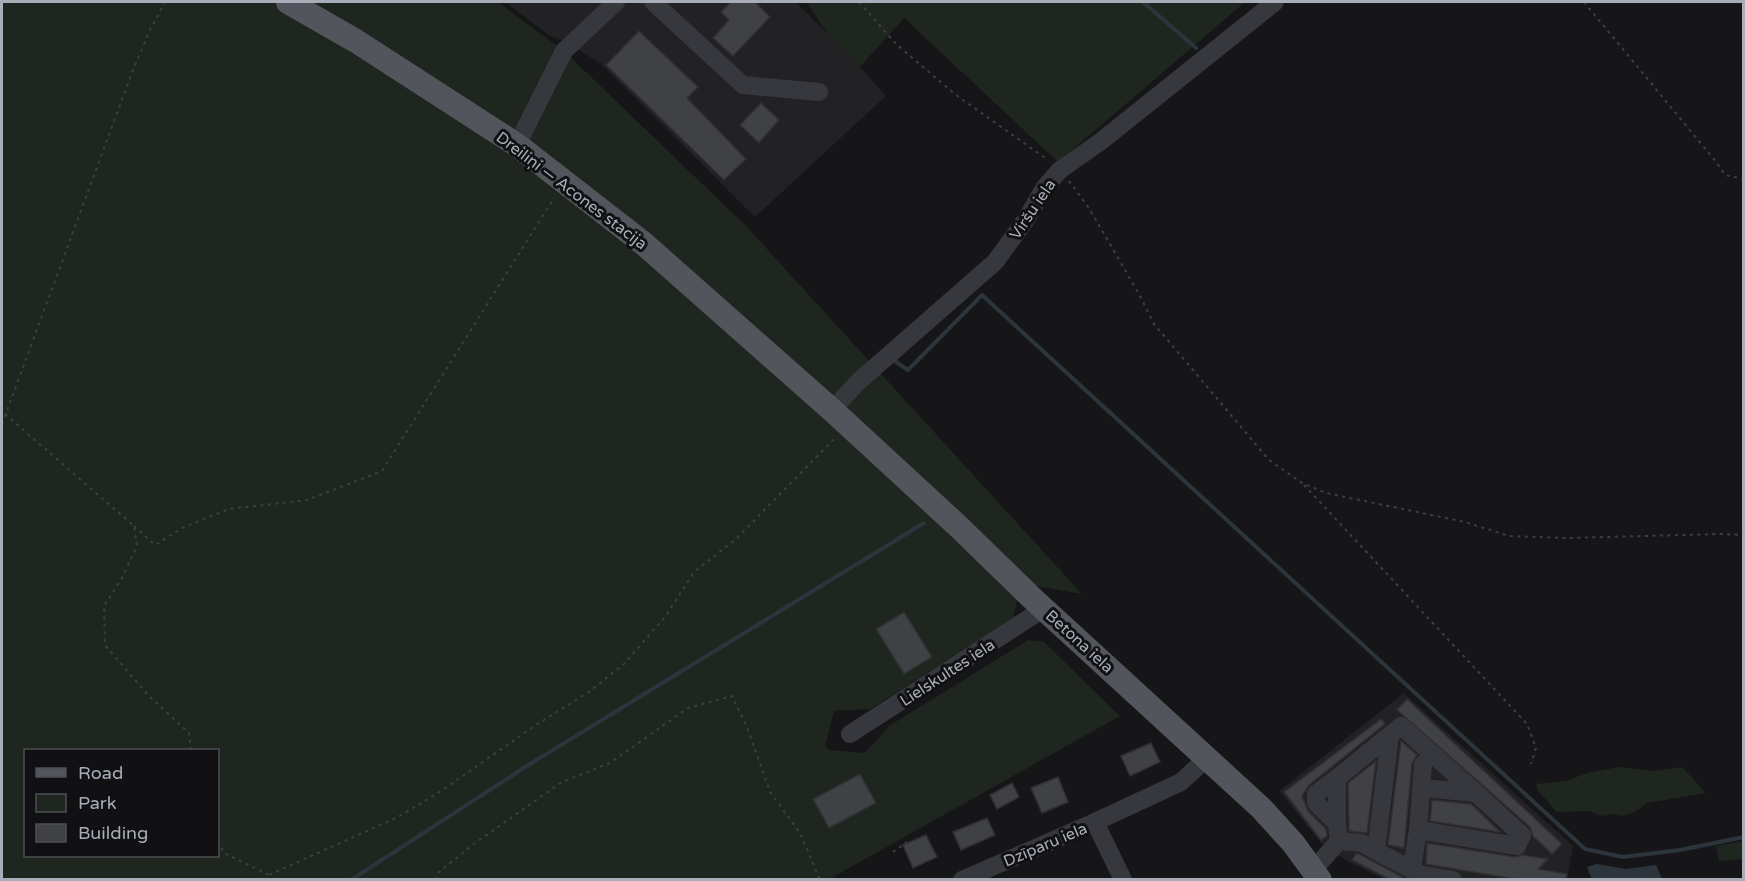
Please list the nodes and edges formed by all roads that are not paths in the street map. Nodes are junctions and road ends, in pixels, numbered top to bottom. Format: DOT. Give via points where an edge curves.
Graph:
graph roads {
  1 [pos="288,2"];
  2 [pos="616,2"];
  3 [pos="653,2"];
  4 [pos="1275,2"];
  5 [pos="819,92"];
  6 [pos="517,145"];
  7 [pos="832,410"];
  8 [pos="1043,609"];
  9 [pos="850,734"];
  10 [pos="1390,735"];
  11 [pos="1207,758"];
  12 [pos="1424,764"];
  13 [pos="1422,788"];
  14 [pos="1476,793"];
  15 [pos="1095,822"];
  16 [pos="1418,830"];
  17 [pos="1338,832"];
  18 [pos="1376,851"];
  19 [pos="1412,869"];
  20 [pos="1317,874"];
  21 [pos="962,879"];
  22 [pos="1123,879"];
  23 [pos="1453,879"];
  1 -- 6 [label="main road, Dreiliņi — Acones stacija"];
  2 -- 6 [label="street" via="564,51"];
  3 -- 5 [label="street" via="743,85"];
  4 -- 7 [label="street, Viršu iela" via="1060,170 995,262 858,382"];
  6 -- 7 [label="main road, Dreiliņi — Acones stacija" via="643,243"];
  7 -- 8 [label="main road, Betona iela"];
  8 -- 9 [label="street, Lielskultes iela"];
  8 -- 11 [label="main road, Betona iela"];
  10 -- 14 [label="street" via="1401,726"];
  10 -- 17 [label="street" via="1337,778"];
  10 -- 18 [label="street"];
  11 -- 15 [label="street, Dzīparu iela" via="1181,782"];
  11 -- 20 [label="main road, Betona iela" via="1261,808"];
  12 -- 13 [label="street"];
  13 -- 14 [label="street"];
  13 -- 16 [label="street"];
  14 -- 16 [label="street" via="1522,835 1517,846"];
  15 -- 21 [label="street, Dzīparu iela"];
  15 -- 22 [label="street, Dzīparu iela"];
  16 -- 19 [label="street"];
  17 -- 18 [label="street"];
  17 -- 20 [label="street"];
  18 -- 19 [label="street"];
  19 -- 23 [label="street" via="1422,875"];
}
